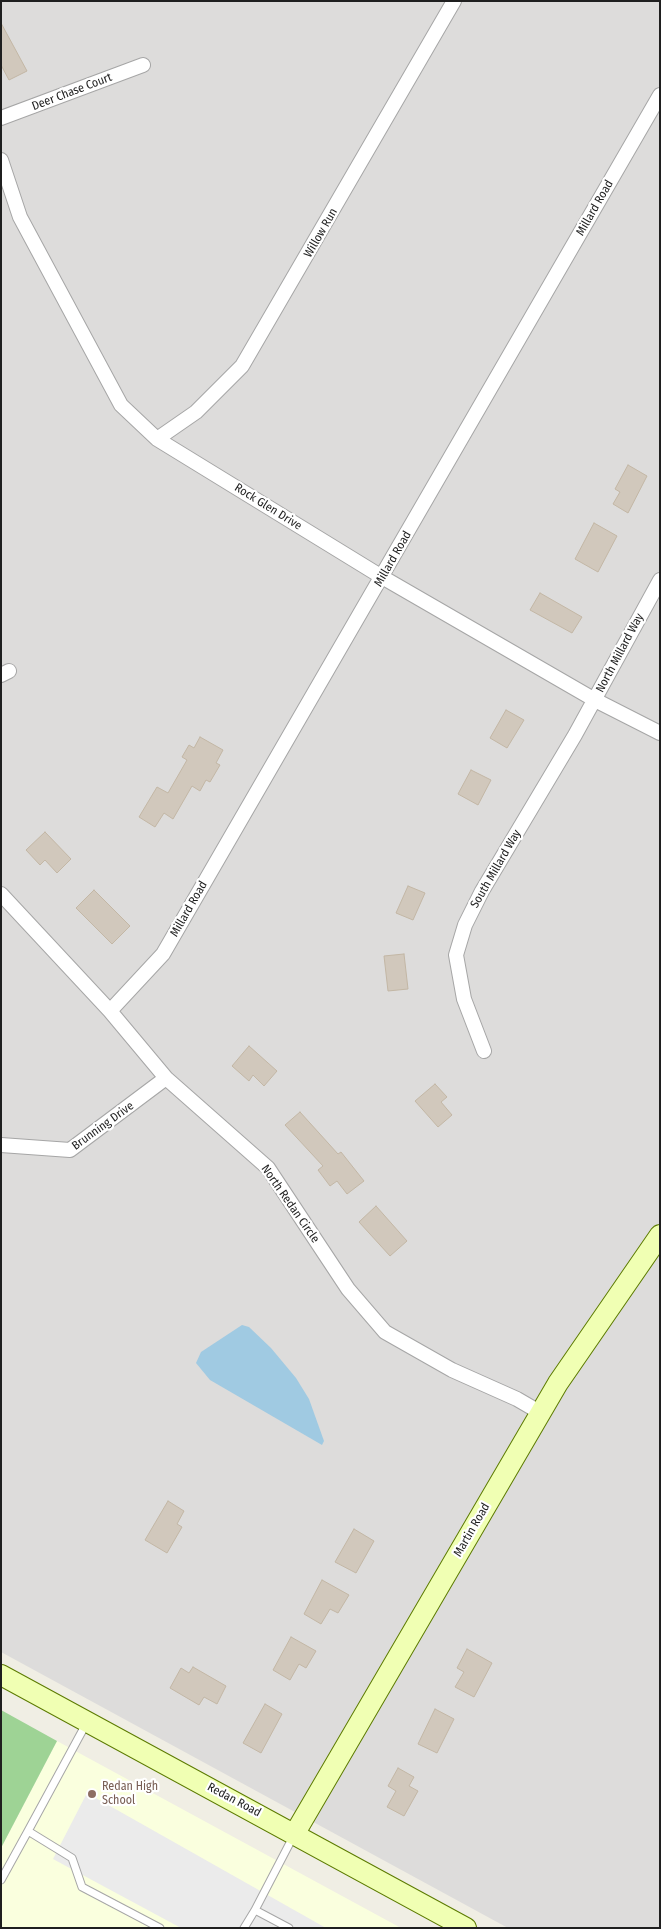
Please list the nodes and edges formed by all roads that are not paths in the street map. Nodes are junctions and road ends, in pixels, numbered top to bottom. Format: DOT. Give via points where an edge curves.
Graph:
graph roads {
  1 [pos="454,1"];
  2 [pos="143,65"];
  3 [pos="660,95"];
  4 [pos="1,118"];
  5 [pos="1,160"];
  6 [pos="157,439"];
  7 [pos="382,577"];
  8 [pos="660,580"];
  9 [pos="595,700"];
  10 [pos="660,733"];
  11 [pos="1,894"];
  12 [pos="110,1011"];
  13 [pos="484,1051"];
  14 [pos="166,1078"];
  15 [pos="1,1145"];
  16 [pos="660,1234"];
  17 [pos="541,1412"];
  18 [pos="1,1675"];
  19 [pos="87,1721"];
  20 [pos="28,1832"];
  21 [pos="295,1833"];
  22 [pos="1,1880"];
  23 [pos="255,1910"];
  24 [pos="160,1928"];
  25 [pos="244,1928"];
  26 [pos="288,1928"];
  27 [pos="466,1928"];
  1 -- 6 [label="street, Willow Run" via="242,366 196,412"];
  2 -- 4 [label="street, Deer Chase Court"];
  3 -- 7 [label="street, Millard Road"];
  5 -- 6 [label="street, Rock Glen Drive" via="32,242 121,405"];
  6 -- 7 [label="street, Rock Glen Drive"];
  7 -- 9 [label="street, Rock Glen Drive"];
  7 -- 12 [label="street, Millard Road" via="163,954"];
  8 -- 9 [label="street, North Millard Way"];
  9 -- 10 [label="street, Rock Glen Drive"];
  9 -- 13 [label="street, South Millard Way" via="465,925 456,955 464,999"];
  11 -- 12 [label="street, North Redan Circle"];
  12 -- 14 [label="street, North Redan Circle"];
  14 -- 15 [label="street, Brunning Drive" via="70,1150"];
  14 -- 17 [label="street, North Redan Circle" via="268,1168 348,1289 385,1332 452,1370"];
  16 -- 17 [label="street, Martin Road"];
  17 -- 21 [label="street, Martin Road"];
  18 -- 19 [label="street, Redan Road"];
  19 -- 20 [label="lane"];
  19 -- 21 [label="street, Redan Road"];
  20 -- 22 [label="lane"];
  20 -- 24 [label="lane" via="72,1858 82,1887"];
  21 -- 23 [label="lane"];
  21 -- 27 [label="street, Redan Road"];
  23 -- 25 [label="lane"];
  23 -- 26 [label="lane"];
}
